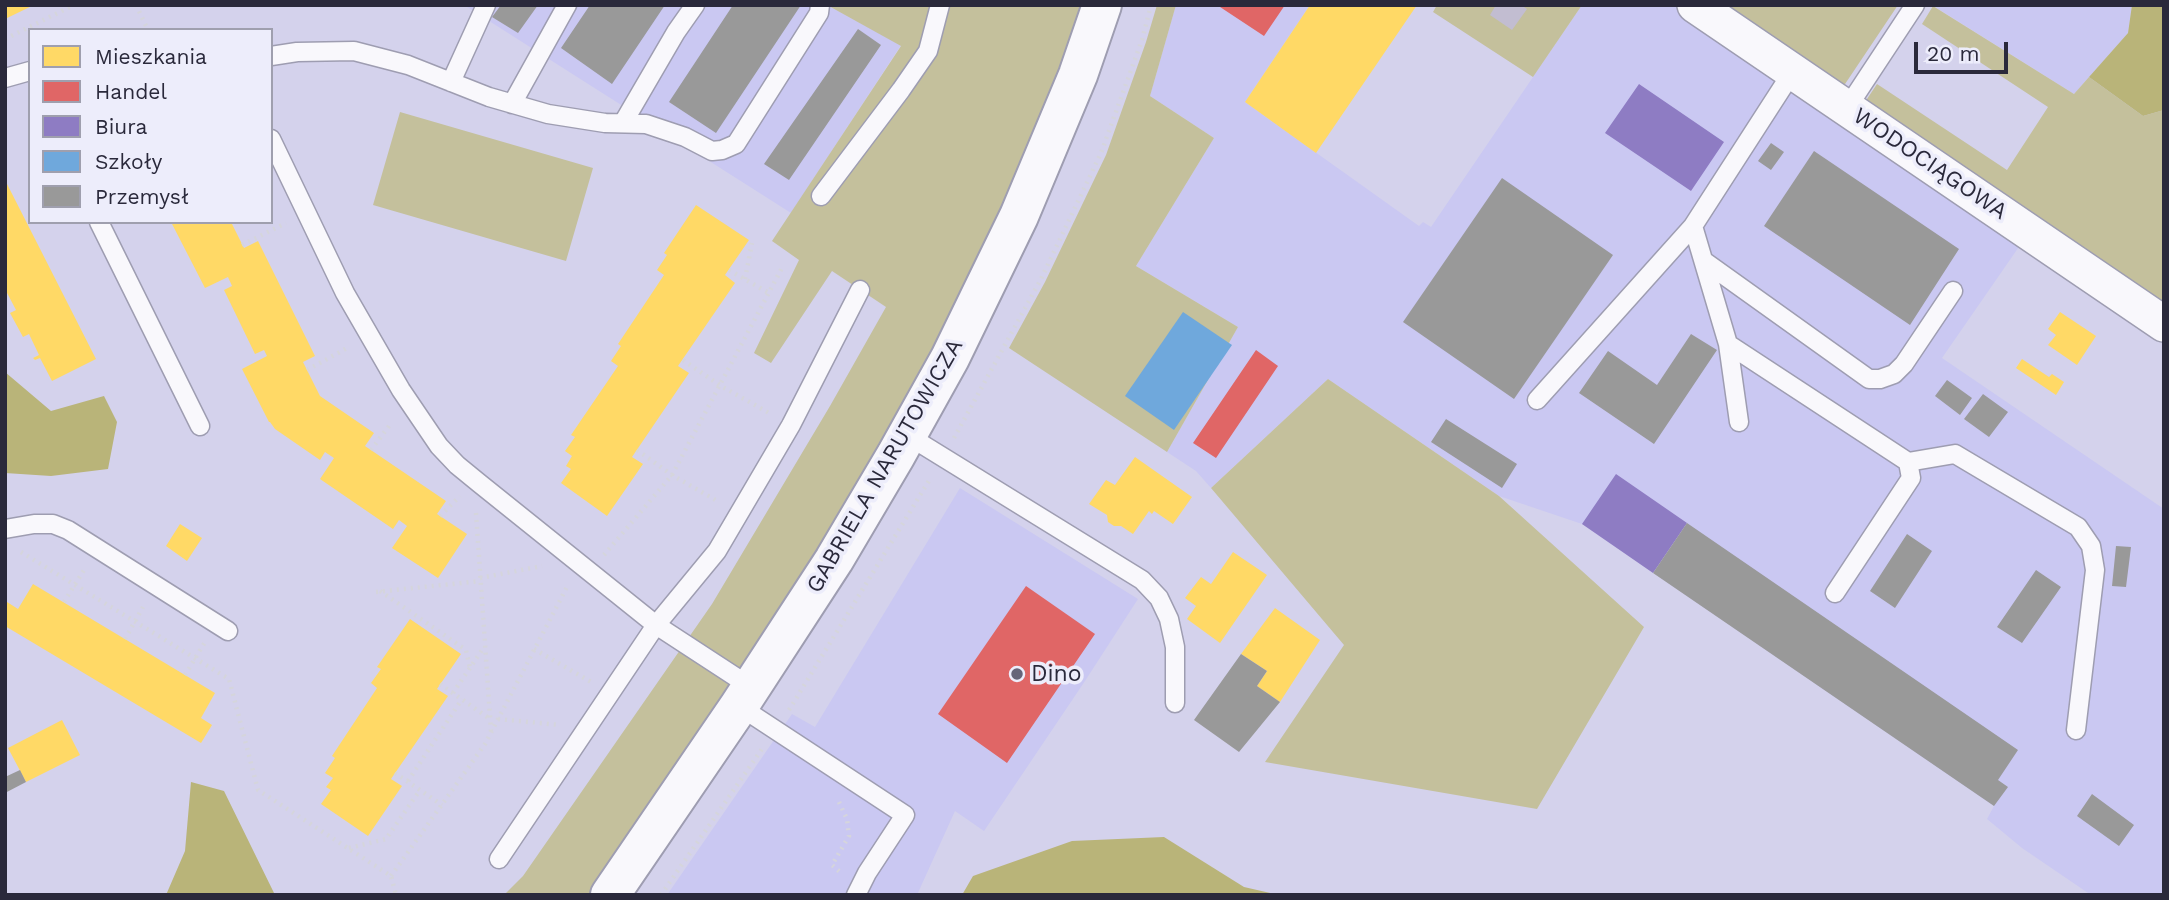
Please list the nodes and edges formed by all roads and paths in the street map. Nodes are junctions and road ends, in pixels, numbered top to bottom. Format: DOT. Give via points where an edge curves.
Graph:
graph roads {
  1 [pos="74,5"];
  2 [pos="136,5"];
  3 [pos="485,5"];
  4 [pos="567,5"];
  5 [pos="695,5"];
  6 [pos="820,5"];
  7 [pos="940,5"];
  8 [pos="1102,5"];
  9 [pos="1695,5"];
  10 [pos="1915,5"];
  11 [pos="147,28"];
  12 [pos="5,39"];
  13 [pos="273,56"];
  14 [pos="1793,71"];
  15 [pos="28,75"];
  16 [pos="5,78"];
  17 [pos="451,82"];
  18 [pos="512,104"];
  19 [pos="1847,108"];
  20 [pos="622,123"];
  21 [pos="273,143"];
  22 [pos="821,196"];
  23 [pos="293,219"];
  24 [pos="100,224"];
  25 [pos="1693,226"];
  26 [pos="752,243"];
  27 [pos="242,245"];
  28 [pos="1704,261"];
  29 [pos="783,265"];
  30 [pos="729,270"];
  31 [pos="745,279"];
  32 [pos="860,290"];
  33 [pos="1953,291"];
  34 [pos="769,293"];
  35 [pos="2164,324"];
  36 [pos="356,343"];
  37 [pos="1728,344"];
  38 [pos="683,360"];
  39 [pos="307,370"];
  40 [pos="721,386"];
  41 [pos="1537,400"];
  42 [pos="397,415"];
  43 [pos="1739,422"];
  44 [pos="791,425"];
  45 [pos="200,426"];
  46 [pos="907,435"];
  47 [pos="371,450"];
  48 [pos="637,450"];
  49 [pos="1908,462"];
  50 [pos="672,475"];
  51 [pos="466,491"];
  52 [pos="476,512"];
  53 [pos="739,514"];
  54 [pos="440,516"];
  55 [pos="5,529"];
  56 [pos="97,548"];
  57 [pos="17,550"];
  58 [pos="579,570"];
  59 [pos="480,579"];
  60 [pos="75,585"];
  61 [pos="155,585"];
  62 [pos="1835,593"];
  63 [pos="64,602"];
  64 [pos="135,621"];
  65 [pos="656,625"];
  66 [pos="222,627"];
  67 [pos="125,639"];
  68 [pos="485,646"];
  69 [pos="534,649"];
  70 [pos="196,657"];
  71 [pos="470,668"];
  72 [pos="185,675"];
  73 [pos="440,684"];
  74 [pos="453,693"];
  75 [pos="610,694"];
  76 [pos="745,696"];
  77 [pos="462,699"];
  78 [pos="1175,704"];
  79 [pos="490,719"];
  80 [pos="498,719"];
  81 [pos="588,727"];
  82 [pos="2076,730"];
  83 [pos="491,732"];
  84 [pos="766,757"];
  85 [pos="754,761"];
  86 [pos="395,773"];
  87 [pos="408,781"];
  88 [pos="420,790"];
  89 [pos="836,798"];
  90 [pos="442,805"];
  91 [pos="348,848"];
  92 [pos="499,859"];
  93 [pos="391,876"];
  94 [pos="858,892"];
  95 [pos="396,895"];
  96 [pos="610,895"];
  1 -- 12 [label="path"];
  2 -- 11 [label="path"];
  3 -- 17 [label="lane"];
  4 -- 18 [label="lane"];
  5 -- 20 [label="lane"];
  6 -- 20 [label="lane" via="736,144 712,151 685,136 646,124"];
  7 -- 22 [label="lane" via="928,51"];
  8 -- 46 [label="main road, GABRIELA NARUTOWICZA" via="1019,216"];
  9 -- 14 [label="street, WODOCIĄGOWA"];
  10 -- 19 [label="lane"];
  13 -- 17 [label="lane" via="354,51"];
  14 -- 19 [label="street, WODOCIĄGOWA"];
  14 -- 25 [label="lane"];
  15 -- 16 [label="lane"];
  17 -- 18 [label="lane"];
  18 -- 20 [label="lane" via="548,114"];
  19 -- 35 [label="street, WODOCIĄGOWA"];
  21 -- 58 [label="lane" via="345,293 424,426 457,465"];
  23 -- 27 [label="path"];
  24 -- 45 [label="lane"];
  25 -- 28 [label="lane"];
  25 -- 41 [label="lane"];
  26 -- 31 [label="path"];
  28 -- 33 [label="lane" via="1869,379 1894,373 1904,363"];
  28 -- 37 [label="lane"];
  29 -- 34 [label="path"];
  30 -- 31 [label="path"];
  31 -- 34 [label="path"];
  32 -- 44 [label="lane"];
  34 -- 40 [label="path"];
  36 -- 39 [label="path"];
  37 -- 43 [label="lane"];
  37 -- 49 [label="lane"];
  38 -- 40 [label="path"];
  40 -- 44 [label="path"];
  40 -- 50 [label="path"];
  42 -- 47 [label="path"];
  44 -- 53 [label="lane"];
  46 -- 76 [label="main road, GABRIELA NARUTOWICZA" via="834,560"];
  46 -- 78 [label="lane" via="1142,580 1159,598 1169,619 1175,647"];
  48 -- 50 [label="path"];
  49 -- 62 [label="lane" via="1911,478"];
  49 -- 82 [label="lane" via="1955,454 2078,527 2091,546 2095,570"];
  50 -- 53 [label="path"];
  50 -- 58 [label="path" via="604,555"];
  51 -- 54 [label="path"];
  52 -- 59 [label="path"];
  53 -- 65 [label="lane" via="717,551"];
  55 -- 56 [label="lane" via="53,524"];
  56 -- 60 [label="path"];
  56 -- 61 [label="lane"];
  57 -- 60 [label="path"];
  58 -- 59 [label="path" via="560,563"];
  58 -- 65 [label="lane"];
  58 -- 69 [label="path"];
  59 -- 68 [label="path"];
  59 -- 71 [label="path" via="378,592 466,650"];
  60 -- 63 [label="path"];
  60 -- 64 [label="path"];
  61 -- 64 [label="path"];
  61 -- 66 [label="lane"];
  64 -- 67 [label="path"];
  64 -- 70 [label="path"];
  65 -- 75 [label="lane"];
  65 -- 76 [label="lane"];
  66 -- 70 [label="path"];
  68 -- 71 [label="path"];
  68 -- 79 [label="path"];
  69 -- 75 [label="path"];
  69 -- 80 [label="path"];
  70 -- 72 [label="path"];
  70 -- 91 [label="path" via="229,679 258,790"];
  71 -- 74 [label="path"];
  73 -- 74 [label="path"];
  74 -- 77 [label="path"];
  75 -- 81 [label="lane"];
  76 -- 94 [label="lane" via="905,815"];
  76 -- 96 [label="main road, GABRIELA NARUTOWICZA"];
  77 -- 79 [label="path"];
  77 -- 87 [label="path"];
  79 -- 83 [label="path"];
  80 -- 81 [label="path"];
  80 -- 83 [label="path"];
  81 -- 92 [label="lane"];
  83 -- 90 [label="path"];
  84 -- 85 [label="path"];
  86 -- 87 [label="path"];
  87 -- 88 [label="path"];
  88 -- 90 [label="path"];
  88 -- 91 [label="path" via="386,839"];
  89 -- 94 [label="path" via="847,819 849,836 832,865"];
  90 -- 93 [label="path"];
  91 -- 93 [label="path"];
  93 -- 95 [label="path"];
}
